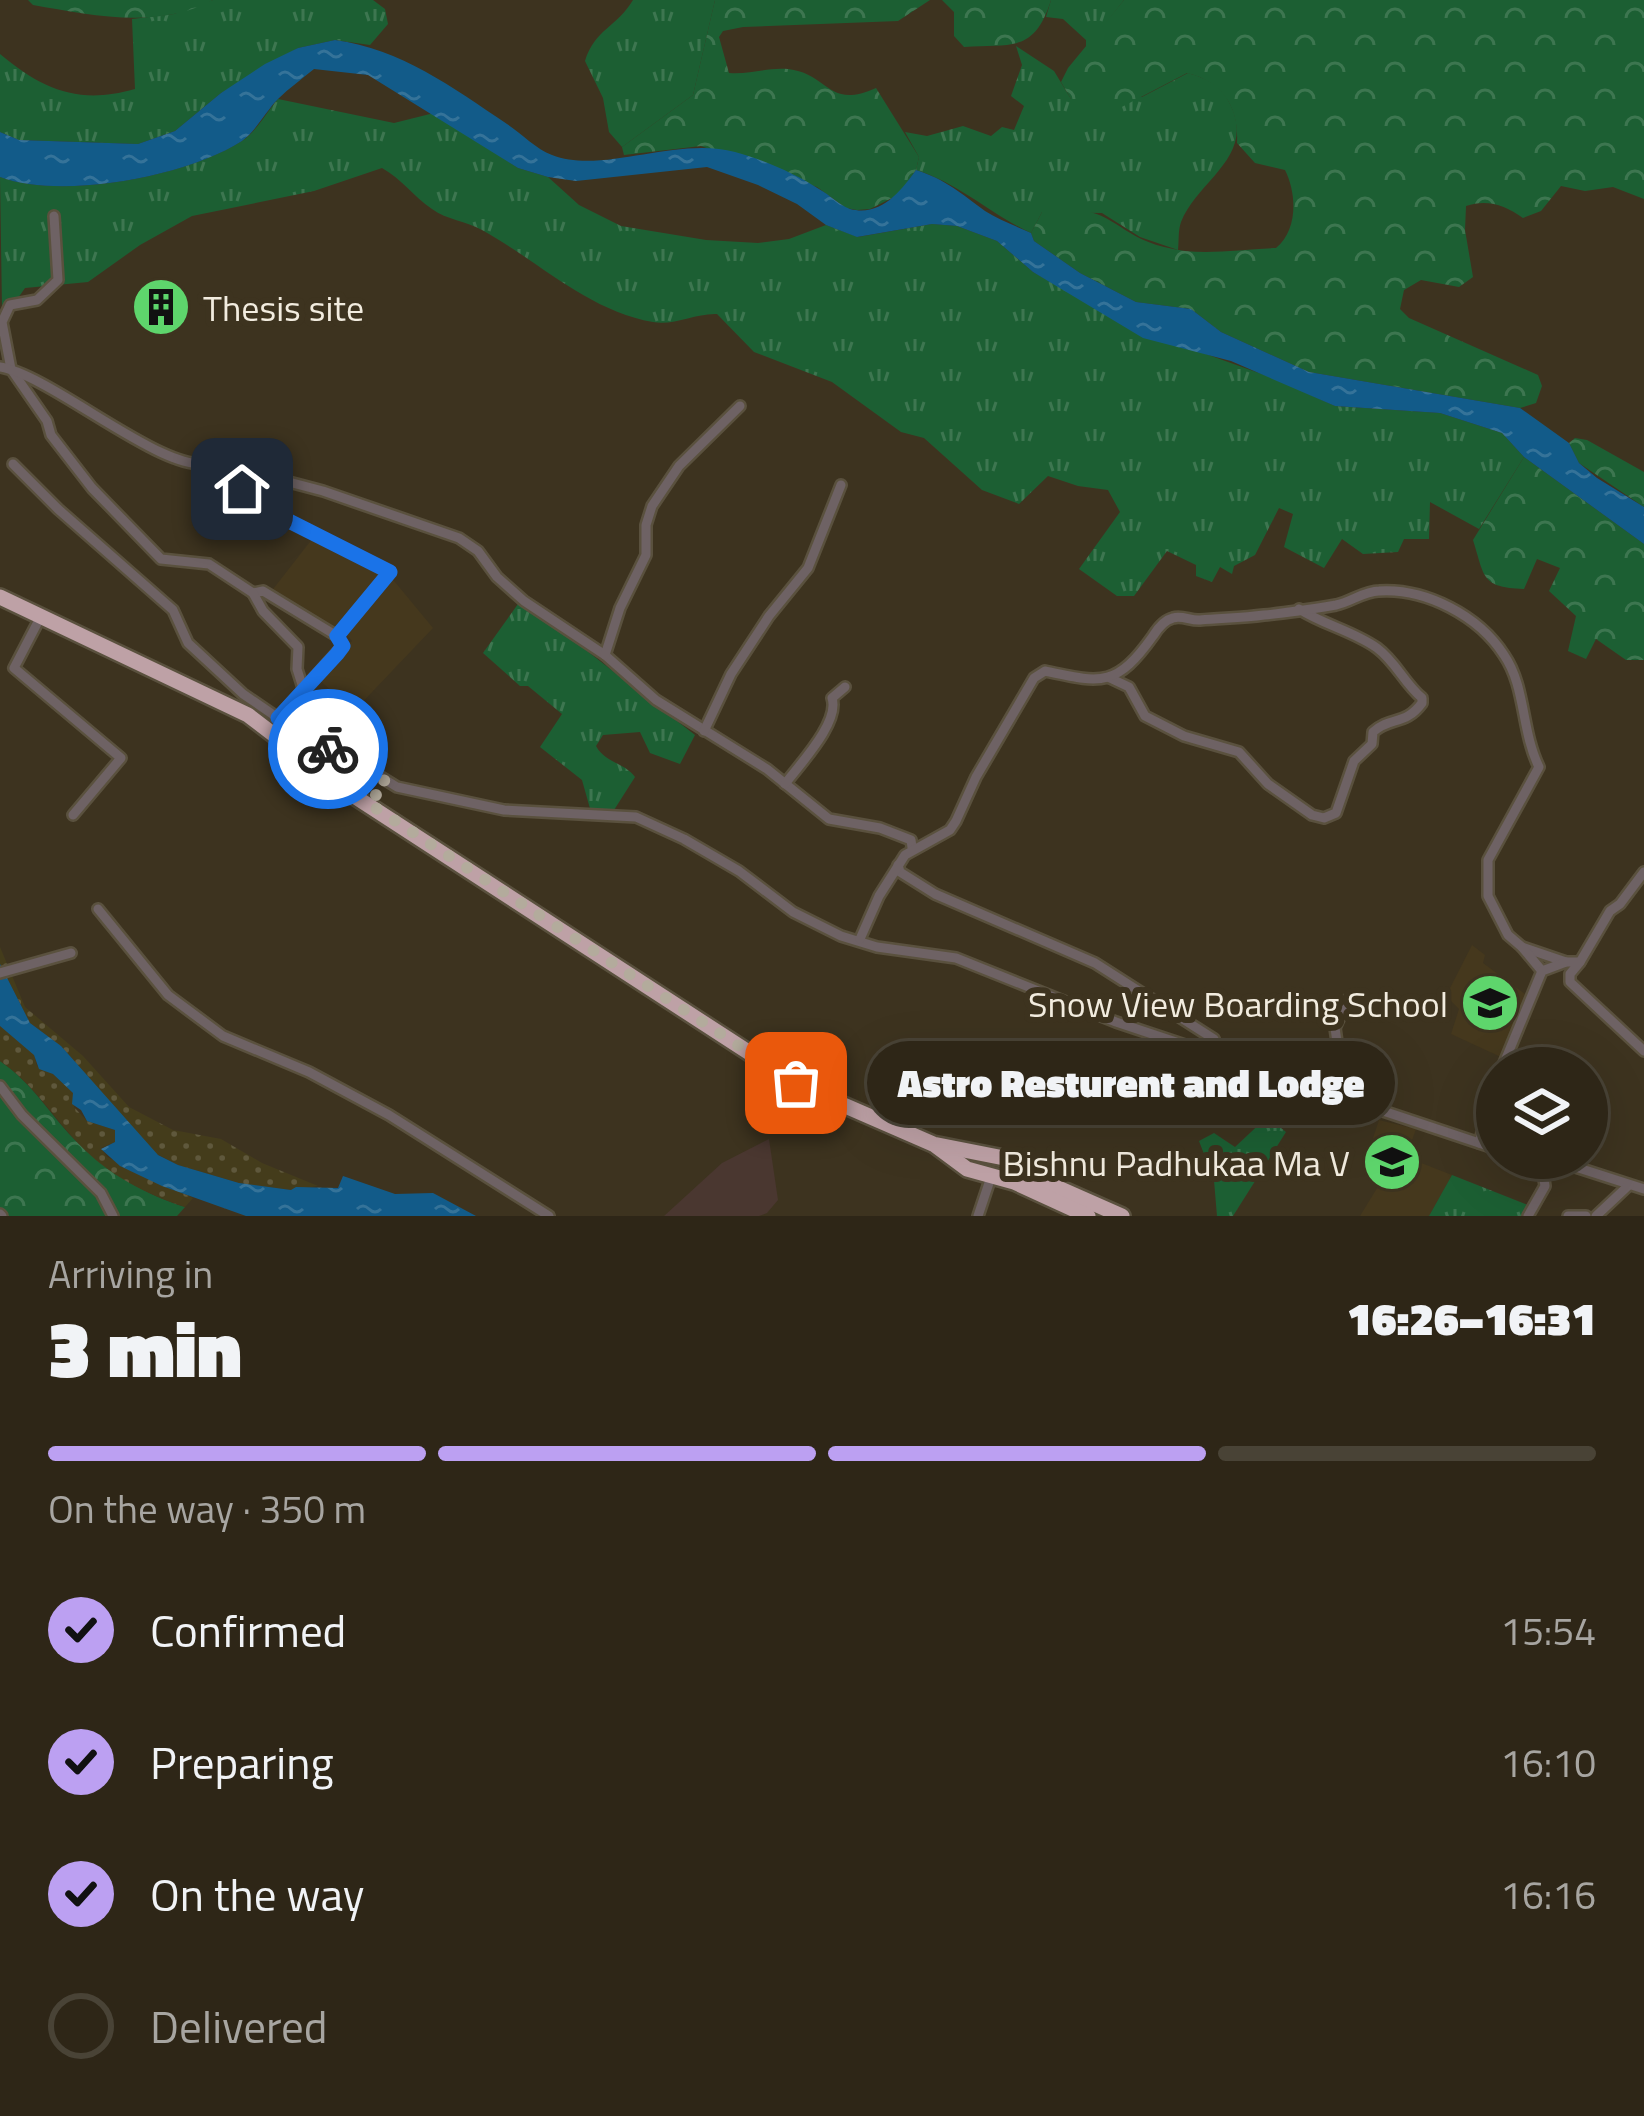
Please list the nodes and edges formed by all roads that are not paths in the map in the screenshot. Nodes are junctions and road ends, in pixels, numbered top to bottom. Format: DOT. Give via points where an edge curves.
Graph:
graph roads {
  1 [pos="54,216"];
  2 [pos="5,368"];
  3 [pos="740,406"];
  4 [pos="14,464"];
  5 [pos="201,467"];
  6 [pos="841,485"];
  7 [pos="253,593"];
  8 [pos="0,597"];
  9 [pos="1299,609"];
  10 [pos="40,618"];
  11 [pos="337,636"];
  12 [pos="605,655"];
  13 [pos="1110,678"];
  14 [pos="845,687"];
  15 [pos="303,688"];
  16 [pos="278,718"];
  17 [pos="704,731"];
  18 [pos="388,783"];
  19 [pos="785,784"];
  20 [pos="368,803"];
  21 [pos="73,814"];
  22 [pos="912,848"];
  23 [pos="898,866"];
  24 [pos="1644,872"];
  25 [pos="98,909"];
  26 [pos="860,939"];
  27 [pos="1522,947"];
  28 [pos="71,953"];
  29 [pos="1566,962"];
  30 [pos="1580,962"];
  31 [pos="1542,971"];
  32 [pos="0,974"];
  33 [pos="1348,1000"];
  34 [pos="1511,1047"];
  35 [pos="1644,1051"];
  36 [pos="1214,1055"];
  37 [pos="0,1086"];
  38 [pos="1323,1093"];
  39 [pos="1476,1142"];
  40 [pos="933,1144"];
  41 [pos="991,1178"];
  42 [pos="1608,1178"];
  43 [pos="1545,1179"];
  44 [pos="1629,1185"];
  45 [pos="1644,1189"];
  46 [pos="1054,1209"];
  47 [pos="113,1216"];
  48 [pos="549,1216"];
  49 [pos="978,1216"];
  50 [pos="1088,1216"];
  51 [pos="1122,1216"];
  52 [pos="1528,1216"];
  53 [pos="1568,1216"];
  54 [pos="1586,1216"];
  55 [pos="1596,1216"];
  1 -- 2 [label="street" via="58,280 37,300 10,305 2,322"];
  2 -- 5 [label="street" via="165,456"];
  2 -- 7 [label="street" via="92,488 161,559 209,564"];
  3 -- 12 [label="street" via="679,466 652,506 646,556"];
  4 -- 16 [label="street" via="173,610 188,643"];
  5 -- 11 [label="street" via="390,572"];
  5 -- 12 [label="street" via="213,462 322,491 459,538 524,601"];
  6 -- 17 [label="street" via="808,568 731,674"];
  7 -- 11 [label="street" via="263,591"];
  7 -- 15 [label="street" via="298,647"];
  8 -- 10 [label="highway"];
  9 -- 13 [label="street" via="1168,620"];
  9 -- 13 [label="street" via="1378,649 1422,698 1408,720 1373,732 1336,813 1324,818 1268,784 1239,752 1145,716 1129,687"];
  9 -- 27 [label="street" via="1381,590 1421,597 1474,621 1508,660 1539,767 1486,878 1495,911"];
  10 -- 20 [label="highway" via="228,704"];
  10 -- 21 [label="street" via="16,671 121,758"];
  11 -- 15 [label="street" via="343,646"];
  12 -- 17 [label="street"];
  13 -- 22 [label="street" via="1045,671 1034,678 950,830"];
  14 -- 19 [label="street" via="832,698 831,722"];
  15 -- 16 [label="street"];
  16 -- 18 [label="street"];
  17 -- 19 [label="street"];
  18 -- 20 [label="street"];
  18 -- 26 [label="street" via="504,810 636,817 739,871 793,912"];
  19 -- 22 [label="street" via="830,818 880,828 911,840"];
  20 -- 40 [label="highway" via="802,1087"];
  22 -- 23 [label="street"];
  23 -- 26 [label="street"];
  23 -- 36 [label="street" via="935,894 1095,963 1214,1039"];
  24 -- 30 [label="street"];
  25 -- 48 [label="street" via="168,994 223,1036 389,1115"];
  26 -- 36 [label="street" via="956,958"];
  27 -- 29 [label="street"];
  27 -- 31 [label="street"];
  28 -- 32 [label="street"];
  29 -- 30 [label="street"];
  29 -- 31 [label="street"];
  30 -- 35 [label="street" via="1570,982"];
  31 -- 34 [label="street"];
  33 -- 38 [label="street"];
  36 -- 38 [label="street"];
  37 -- 47 [label="street" via="101,1193"];
  38 -- 39 [label="street"];
  40 -- 41 [label="highway"];
  40 -- 51 [label="highway" via="1004,1158"];
  41 -- 46 [label="highway"];
  41 -- 49 [label="street"];
  42 -- 44 [label="street"];
  43 -- 52 [label="street"];
  44 -- 45 [label="street"];
  44 -- 55 [label="street"];
  46 -- 50 [label="highway"];
  53 -- 54 [label="street"];
}
